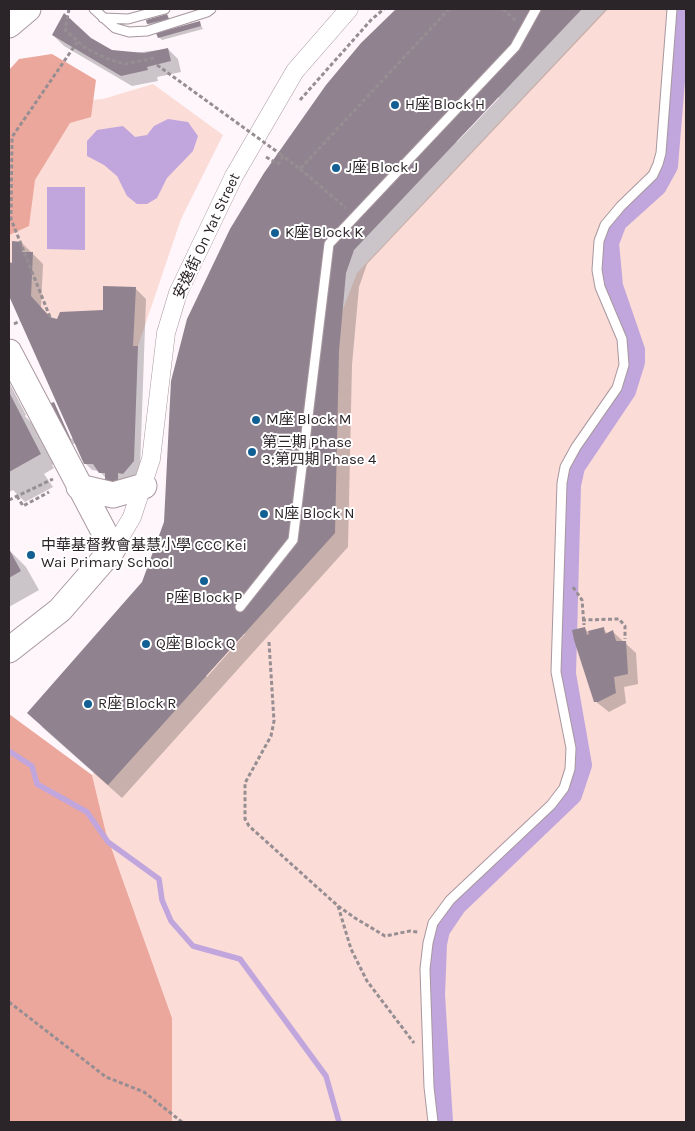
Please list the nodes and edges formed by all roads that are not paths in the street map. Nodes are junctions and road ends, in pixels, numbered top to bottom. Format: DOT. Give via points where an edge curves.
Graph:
graph roads {
  1 [pos="28,9"];
  2 [pos="94,9"];
  3 [pos="165,9"];
  4 [pos="211,9"];
  5 [pos="349,9"];
  6 [pos="536,9"];
  7 [pos="672,9"];
  8 [pos="103,18"];
  9 [pos="9,25"];
  10 [pos="9,352"];
  11 [pos="79,486"];
  12 [pos="144,486"];
  13 [pos="113,549"];
  14 [pos="240,607"];
  15 [pos="9,650"];
  16 [pos="433,1122"];
  1 -- 9 [label="street"];
  2 -- 8 [label="lane"];
  3 -- 8 [label="lane" via="128,19"];
  4 -- 8 [label="lane" via="146,31 128,32"];
  5 -- 12 [label="street, 安逸街 On Yat Street" via="295,71 234,176 178,293 166,333 151,459"];
  6 -- 14 [label="lane" via="515,47 329,244 293,540"];
  7 -- 16 [label="lane" via="658,164 653,176 605,225 599,241 597,270 600,287 622,340 623,372 617,388 565,466 562,483 556,672 571,748 568,778 551,805 450,900 433,923 425,969"];
  10 -- 11 [label="street"];
  11 -- 12 [label="street" via="113,495"];
  11 -- 13 [label="street"];
  12 -- 13 [label="street, 安逸街 On Yat Street" via="132,518"];
  13 -- 15 [label="street" via="60,610"];
}
